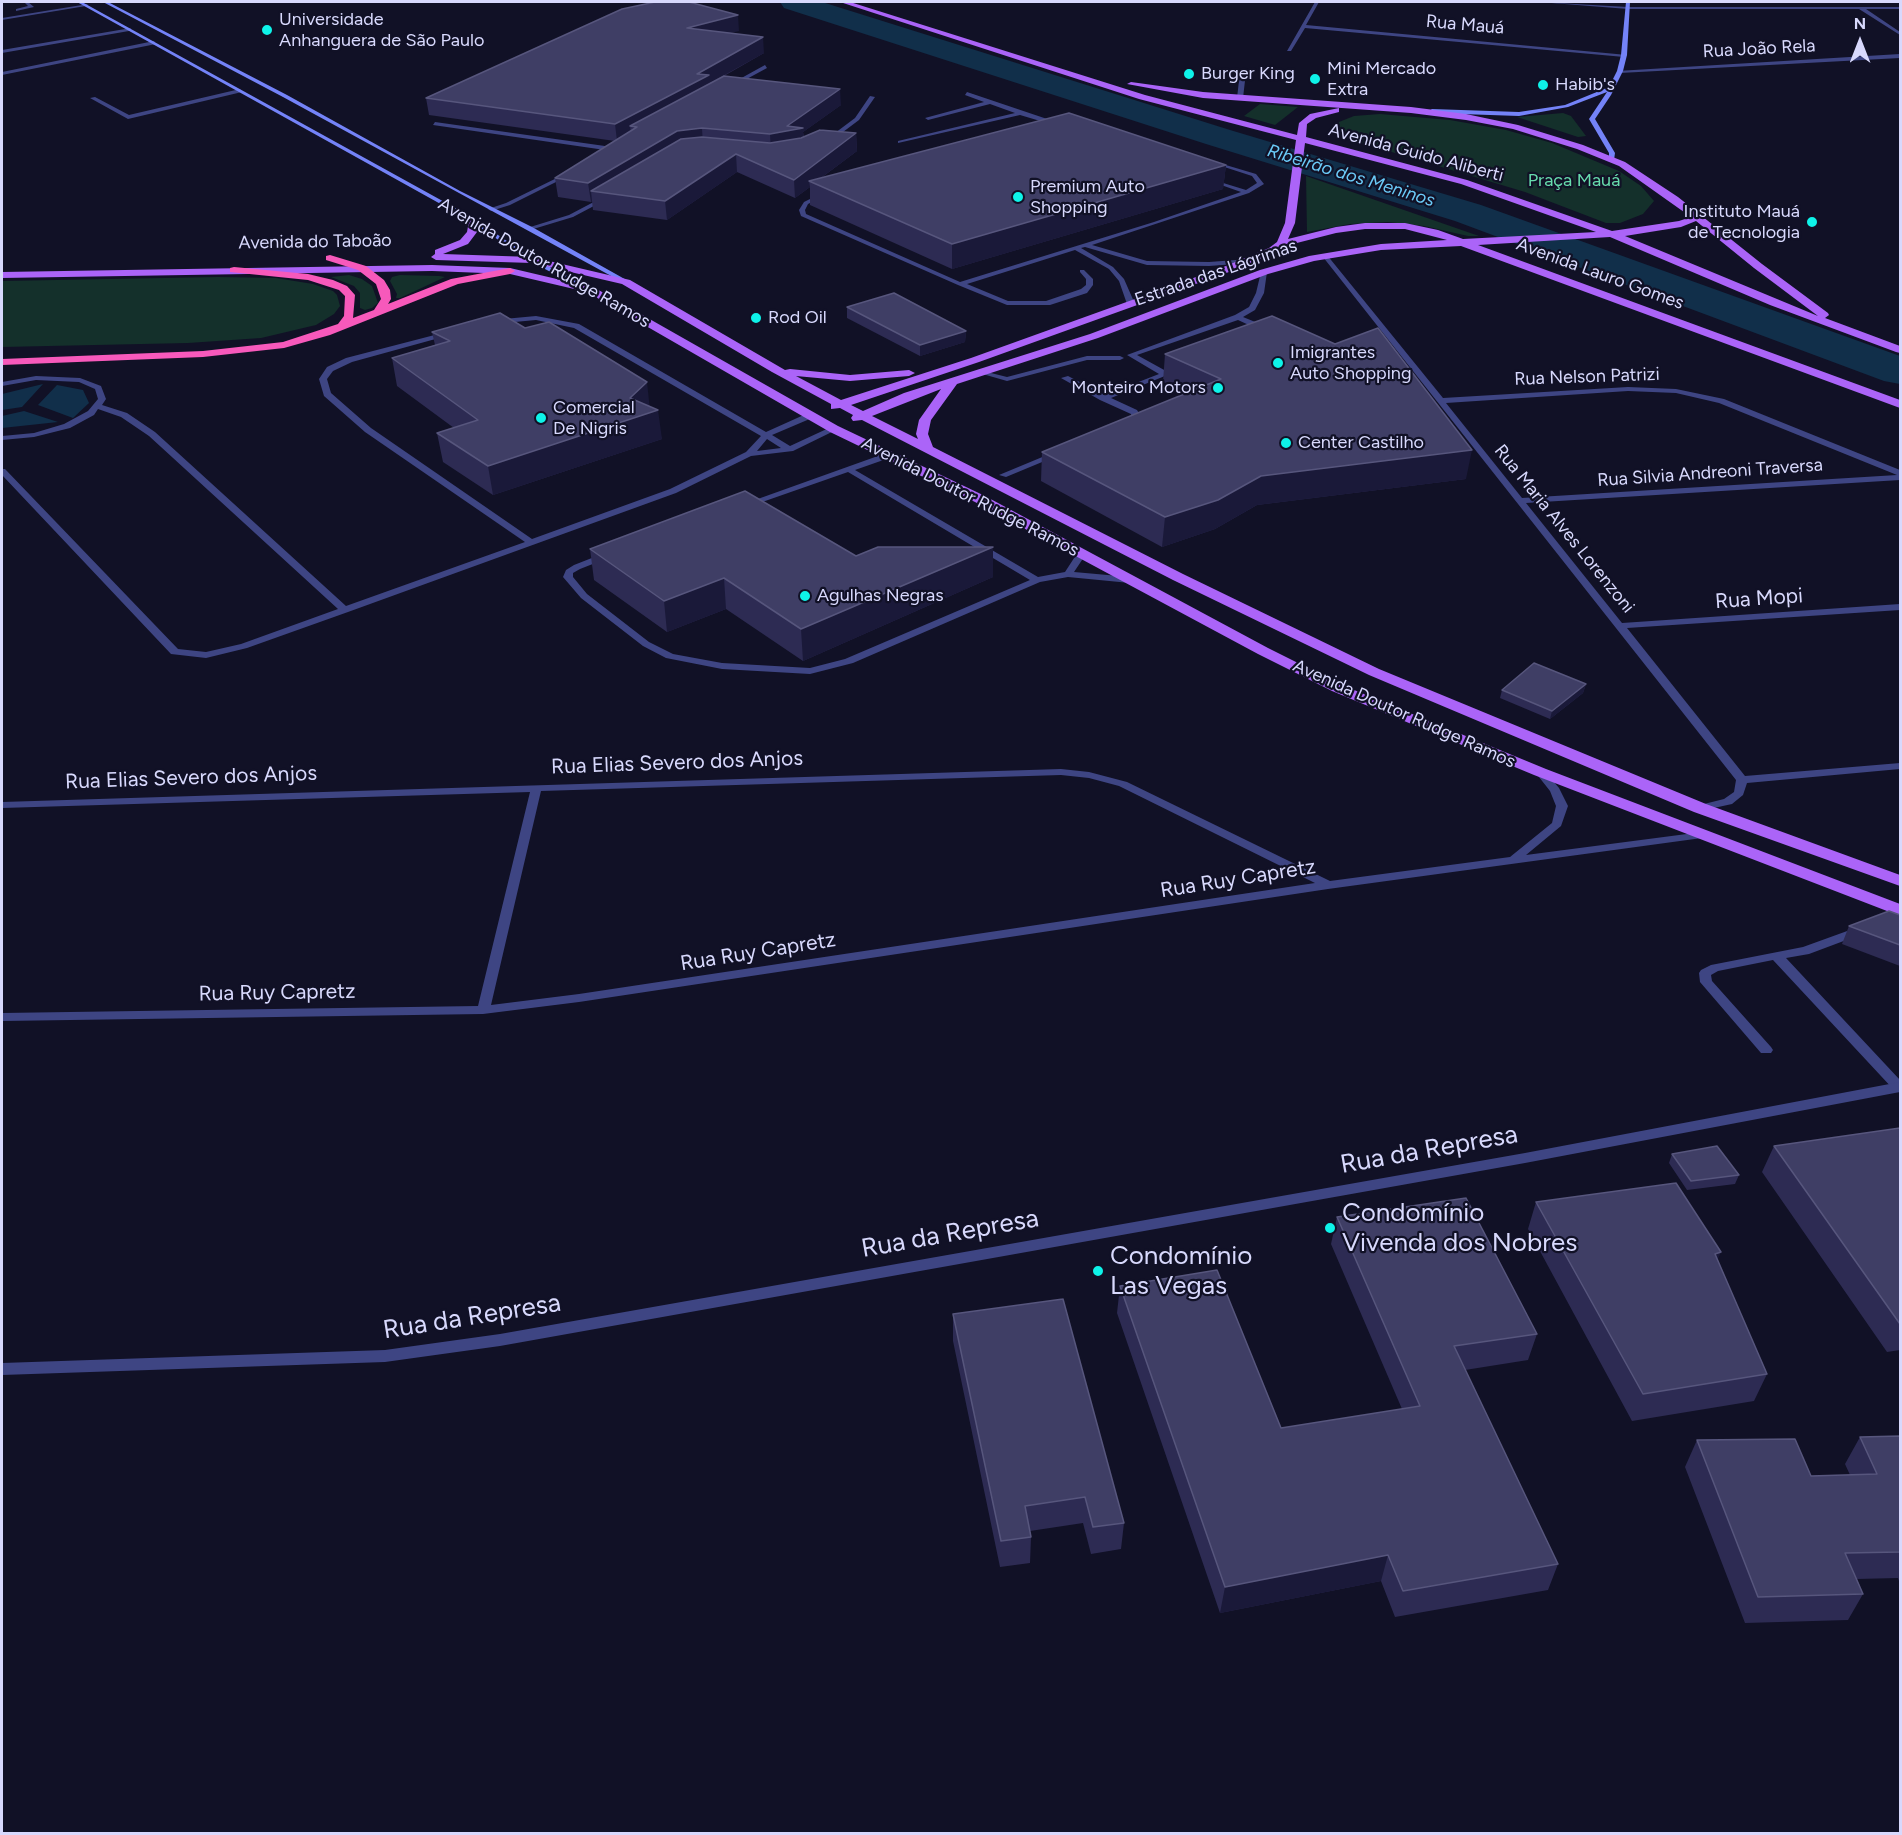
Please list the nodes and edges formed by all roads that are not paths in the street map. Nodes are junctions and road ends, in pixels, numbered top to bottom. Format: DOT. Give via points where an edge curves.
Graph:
graph roads {
  1 [pos="26,2"];
  2 [pos="79,2"];
  3 [pos="105,2"];
  4 [pos="844,2"];
  5 [pos="1317,2"];
  6 [pos="1541,2"];
  7 [pos="1852,2"];
  8 [pos="86,5"];
  9 [pos="1628,5"];
  10 [pos="1860,8"];
  11 [pos="1900,8"];
  12 [pos="2,13"];
  13 [pos="2,20"];
  14 [pos="1304,26"];
  15 [pos="129,29"];
  16 [pos="1900,34"];
  17 [pos="154,43"];
  18 [pos="1289,51"];
  19 [pos="2,52"];
  20 [pos="1624,55"];
  21 [pos="1900,56"];
  22 [pos="765,67"];
  23 [pos="1620,71"];
  24 [pos="1068,72"];
  25 [pos="1243,72"];
  26 [pos="2,75"];
  27 [pos="724,89"];
  28 [pos="1609,89"];
  29 [pos="240,91"];
  30 [pos="967,94"];
  31 [pos="872,97"];
  32 [pos="93,98"];
  33 [pos="1240,98"];
  34 [pos="1250,99"];
  35 [pos="990,102"];
  36 [pos="1362,107"];
  37 [pos="1412,110"];
  38 [pos="1020,112"];
  39 [pos="1213,117"];
  40 [pos="928,118"];
  41 [pos="435,124"];
  42 [pos="1054,130"];
  43 [pos="900,142"];
  44 [pos="622,144"];
  45 [pos="822,144"];
  46 [pos="1300,144"];
  47 [pos="612,149"];
  48 [pos="1198,157"];
  49 [pos="596,158"];
  50 [pos="1612,159"];
  51 [pos="579,169"];
  52 [pos="1204,177"];
  53 [pos="619,190"];
  54 [pos="835,190"];
  55 [pos="1247,192"];
  56 [pos="492,209"];
  57 [pos="483,212"];
  58 [pos="472,217"];
  59 [pos="1698,217"];
  60 [pos="530,228"];
  61 [pos="1613,235"];
  62 [pos="1470,243"];
  63 [pos="1281,244"];
  64 [pos="1087,246"];
  65 [pos="1076,249"];
  66 [pos="430,254"];
  67 [pos="1325,256"];
  68 [pos="330,258"];
  69 [pos="532,260"];
  70 [pos="1249,261"];
  71 [pos="61,262"];
  72 [pos="362,268"];
  73 [pos="234,270"];
  74 [pos="510,271"];
  75 [pos="1083,271"];
  76 [pos="1264,272"];
  77 [pos="2,275"];
  78 [pos="626,282"];
  79 [pos="960,284"];
  80 [pos="591,291"];
  81 [pos="1131,304"];
  82 [pos="378,312"];
  83 [pos="1238,317"];
  84 [pos="488,323"];
  85 [pos="342,326"];
  86 [pos="459,330"];
  87 [pos="1847,331"];
  88 [pos="1267,338"];
  89 [pos="1900,350"];
  90 [pos="1120,358"];
  91 [pos="975,360"];
  92 [pos="2,362"];
  93 [pos="1186,366"];
  94 [pos="776,370"];
  95 [pos="982,373"];
  96 [pos="1165,374"];
  97 [pos="1065,378"];
  98 [pos="953,381"];
  99 [pos="2,382"];
  100 [pos="1103,398"];
  101 [pos="1440,401"];
  102 [pos="840,404"];
  103 [pos="1900,404"];
  104 [pos="98,406"];
  105 [pos="864,415"];
  106 [pos="808,416"];
  107 [pos="834,429"];
  108 [pos="1117,430"];
  109 [pos="768,435"];
  110 [pos="2,438"];
  111 [pos="927,447"];
  112 [pos="790,449"];
  113 [pos="1068,450"];
  114 [pos="749,454"];
  115 [pos="889,456"];
  116 [pos="850,470"];
  117 [pos="2,471"];
  118 [pos="1900,475"];
  119 [pos="1003,476"];
  120 [pos="1521,501"];
  121 [pos="734,510"];
  122 [pos="531,542"];
  123 [pos="615,552"];
  124 [pos="1081,554"];
  125 [pos="1068,574"];
  126 [pos="1037,580"];
  127 [pos="1130,580"];
  128 [pos="1900,607"];
  129 [pos="345,610"];
  130 [pos="1620,626"];
  131 [pos="1900,766"];
  132 [pos="1540,772"];
  133 [pos="1742,780"];
  134 [pos="537,787"];
  135 [pos="2,805"];
  136 [pos="1700,808"];
  137 [pos="1702,835"];
  138 [pos="1514,859"];
  139 [pos="1900,881"];
  140 [pos="1328,885"];
  141 [pos="1897,915"];
  142 [pos="1869,927"];
  143 [pos="1776,956"];
  144 [pos="483,1010"];
  145 [pos="2,1017"];
  146 [pos="1766,1050"];
  147 [pos="1900,1087"];
  148 [pos="2,1368"];
  1 -- 12 [label="street" via="32,7"];
  2 -- 8 [label="street, Avenida Doutor Rudge Ramos"];
  3 -- 56 [label="street, Avenida Doutor Rudge Ramos"];
  4 -- 24 [label="main road, Avenida Guido Aliberti"];
  5 -- 14 [label="street"];
  6 -- 9 [label="street"];
  7 -- 10 [label="street"];
  8 -- 13 [label="street"];
  8 -- 15 [label="street, Avenida Doutor Rudge Ramos"];
  9 -- 10 [label="street"];
  9 -- 20 [label="street"];
  10 -- 11 [label="street"];
  10 -- 16 [label="street"];
  14 -- 18 [label="street"];
  14 -- 20 [label="street, Rua Mauá"];
  15 -- 17 [label="street, Avenida Doutor Rudge Ramos"];
  15 -- 19 [label="street"];
  17 -- 26 [label="street"];
  17 -- 29 [label="street, Avenida Doutor Rudge Ramos"];
  20 -- 23 [label="street"];
  21 -- 23 [label="street, Rua João Rela"];
  22 -- 27 [label="street"];
  23 -- 28 [label="street"];
  24 -- 33 [label="main road, Avenida Guido Aliberti" via="1132,85"];
  24 -- 39 [label="main road, Avenida Guido Aliberti"];
  25 -- 33 [label="street"];
  28 -- 37 [label="street" via="1566,106 1519,114"];
  28 -- 50 [label="street" via="1592,119"];
  29 -- 32 [label="street" via="128,117"];
  29 -- 58 [label="street, Avenida Doutor Rudge Ramos"];
  30 -- 35 [label="street"];
  31 -- 45 [label="street" via="857,119"];
  33 -- 34 [label="main road, Avenida Guido Aliberti"];
  34 -- 36 [label="main road, Avenida Guido Aliberti"];
  34 -- 39 [label="main road" via="1245,111"];
  35 -- 38 [label="street"];
  35 -- 40 [label="street"];
  36 -- 37 [label="main road, Avenida Guido Aliberti"];
  36 -- 46 [label="main road" via="1313,116 1303,123"];
  37 -- 50 [label="main road, Avenida Guido Aliberti" via="1515,127"];
  38 -- 42 [label="street" via="1065,127"];
  38 -- 43 [label="street"];
  39 -- 46 [label="main road, Avenida Guido Aliberti"];
  41 -- 47 [label="street"];
  44 -- 47 [label="street"];
  46 -- 61 [label="main road, Avenida Guido Aliberti" via="1464,182"];
  46 -- 63 [label="main road, Estrada das Lágrimas" via="1290,223"];
  47 -- 49 [label="street"];
  48 -- 55 [label="street" via="1254,175 1261,184"];
  50 -- 59 [label="main road, Avenida Guido Aliberti"];
  51 -- 56 [label="street"];
  52 -- 55 [label="street"];
  53 -- 60 [label="street" via="571,216"];
  54 -- 79 [label="street" via="806,203 803,215"];
  55 -- 64 [label="street"];
  56 -- 57 [label="street"];
  56 -- 60 [label="street, Avenida Doutor Rudge Ramos"];
  58 -- 66 [label="main road" via="472,232 464,242"];
  58 -- 69 [label="street, Avenida Doutor Rudge Ramos"];
  59 -- 61 [label="main road, Estrada das Lágrimas" via="1667,228"];
  59 -- 87 [label="main road, Avenida Guido Aliberti"];
  60 -- 78 [label="street, Avenida Doutor Rudge Ramos"];
  61 -- 62 [label="main road, Estrada das Lágrimas"];
  61 -- 87 [label="main road, Avenida Guido Aliberti"];
  62 -- 63 [label="main road, Avenida Lauro Gomes" via="1424,229 1382,226 1336,230"];
  62 -- 67 [label="main road, Estrada das Lágrimas" via="1381,247"];
  62 -- 103 [label="main road, Avenida Lauro Gomes"];
  63 -- 70 [label="main road, Estrada das Lágrimas"];
  64 -- 65 [label="street"];
  64 -- 70 [label="street" via="1147,263"];
  65 -- 79 [label="street"];
  65 -- 81 [label="street" via="1111,268 1122,280"];
  67 -- 76 [label="main road, Estrada das Lágrimas"];
  67 -- 101 [label="street, Rua Maria Alves Lorenzoni"];
  68 -- 69 [label="main road, Avenida do Taboão" via="460,256"];
  68 -- 71 [label="main road, Avenida do Taboão"];
  68 -- 72 [label="highway"];
  69 -- 78 [label="main road, Avenida do Taboão"];
  69 -- 80 [label="street, Avenida Doutor Rudge Ramos"];
  70 -- 81 [label="main road, Estrada das Lágrimas"];
  72 -- 73 [label="main road, Avenida do Taboão"];
  72 -- 74 [label="main road, Avenida do Taboão"];
  72 -- 82 [label="highway" via="375,276 385,290 386,299"];
  73 -- 77 [label="main road, Avenida do Taboão"];
  73 -- 85 [label="highway" via="308,277 343,288 351,302 349,316"];
  74 -- 80 [label="main road, Avenida do Taboão"];
  74 -- 82 [label="highway" via="455,280"];
  75 -- 79 [label="street" via="1088,274 1089,285 1084,291 1066,299 1036,304 1007,303"];
  76 -- 83 [label="street" via="1252,308"];
  76 -- 95 [label="main road, Estrada das Lágrimas"];
  78 -- 94 [label="main road, Avenida Doutor Rudge Ramos"];
  80 -- 106 [label="main road, Avenida Doutor Rudge Ramos"];
  81 -- 91 [label="main road, Estrada das Lágrimas"];
  82 -- 85 [label="highway"];
  83 -- 88 [label="street" via="1276,335"];
  83 -- 96 [label="street" via="1131,355"];
  84 -- 109 [label="street" via="537,318 576,326"];
  85 -- 92 [label="highway" via="297,342 243,351"];
  86 -- 122 [label="street" via="339,364 323,380 327,394 368,430"];
  87 -- 89 [label="main road, Avenida Guido Aliberti"];
  90 -- 95 [label="street" via="1087,358 1007,379"];
  91 -- 94 [label="main road" via="870,378"];
  91 -- 102 [label="main road, Estrada das Lágrimas"];
  93 -- 96 [label="street"];
  94 -- 102 [label="main road, Avenida Doutor Rudge Ramos"];
  95 -- 98 [label="main road, Estrada das Lágrimas"];
  96 -- 100 [label="street"];
  97 -- 100 [label="street"];
  98 -- 105 [label="main road, Estrada das Lágrimas"];
  98 -- 111 [label="main road" via="925,420 922,434"];
  99 -- 104 [label="street" via="52,377 90,383 101,393"];
  100 -- 108 [label="street" via="1137,417 1136,422"];
  101 -- 118 [label="street, Rua Nelson Patrizi" via="1628,389 1676,390 1721,401"];
  101 -- 120 [label="street, Rua Maria Alves Lorenzoni"];
  102 -- 105 [label="main road, Avenida Doutor Rudge Ramos"];
  102 -- 106 [label="main road, Estrada das Lágrimas"];
  104 -- 110 [label="street" via="67,426"];
  104 -- 129 [label="street" via="124,415 152,435"];
  105 -- 107 [label="main road, Estrada das Lágrimas"];
  105 -- 111 [label="main road, Avenida Doutor Rudge Ramos"];
  106 -- 107 [label="main road, Avenida Doutor Rudge Ramos"];
  106 -- 109 [label="street"];
  107 -- 112 [label="street"];
  107 -- 115 [label="main road, Avenida Doutor Rudge Ramos"];
  109 -- 112 [label="street"];
  109 -- 114 [label="street"];
  111 -- 136 [label="main road, Avenida Doutor Rudge Ramos" via="1178,577 1374,672"];
  112 -- 114 [label="street"];
  113 -- 119 [label="street"];
  114 -- 122 [label="street" via="673,491"];
  115 -- 116 [label="street"];
  115 -- 124 [label="main road, Avenida Doutor Rudge Ramos" via="980,499"];
  116 -- 121 [label="street"];
  116 -- 126 [label="street"];
  117 -- 129 [label="street" via="175,652 206,655 244,646"];
  118 -- 120 [label="street, Rua Silvia Andreoni Traversa"];
  120 -- 130 [label="street, Rua Maria Alves Lorenzoni"];
  122 -- 129 [label="street"];
  123 -- 126 [label="street" via="569,572 571,584 646,644 670,656 753,669 810,671 849,661"];
  124 -- 125 [label="street"];
  124 -- 127 [label="main road, Avenida Doutor Rudge Ramos"];
  125 -- 126 [label="street"];
  125 -- 127 [label="street"];
  127 -- 132 [label="main road, Avenida Doutor Rudge Ramos" via="1337,688"];
  128 -- 130 [label="street, Rua Mopi"];
  130 -- 133 [label="street, Rua Maria Alves Lorenzoni"];
  131 -- 133 [label="street"];
  132 -- 137 [label="main road, Avenida Doutor Rudge Ramos"];
  132 -- 138 [label="street" via="1562,806 1557,824"];
  133 -- 136 [label="street" via="1739,793 1728,802"];
  134 -- 135 [label="street, Rua Elias Severo dos Anjos"];
  134 -- 140 [label="street, Rua Elias Severo dos Anjos" via="1061,772 1089,775 1123,784"];
  134 -- 144 [label="street"];
  136 -- 139 [label="main road, Avenida Doutor Rudge Ramos"];
  137 -- 138 [label="street, Rua Ruy Capretz"];
  137 -- 141 [label="main road, Avenida Doutor Rudge Ramos"];
  138 -- 140 [label="street, Rua Ruy Capretz"];
  140 -- 144 [label="street, Rua Ruy Capretz"];
  142 -- 143 [label="street" via="1805,951"];
  143 -- 146 [label="street" via="1705,973 1706,982"];
  143 -- 147 [label="street"];
  144 -- 145 [label="street, Rua Ruy Capretz"];
  147 -- 148 [label="street, Rua da Represa" via="1537,1156 500,1340 385,1356"];
}
